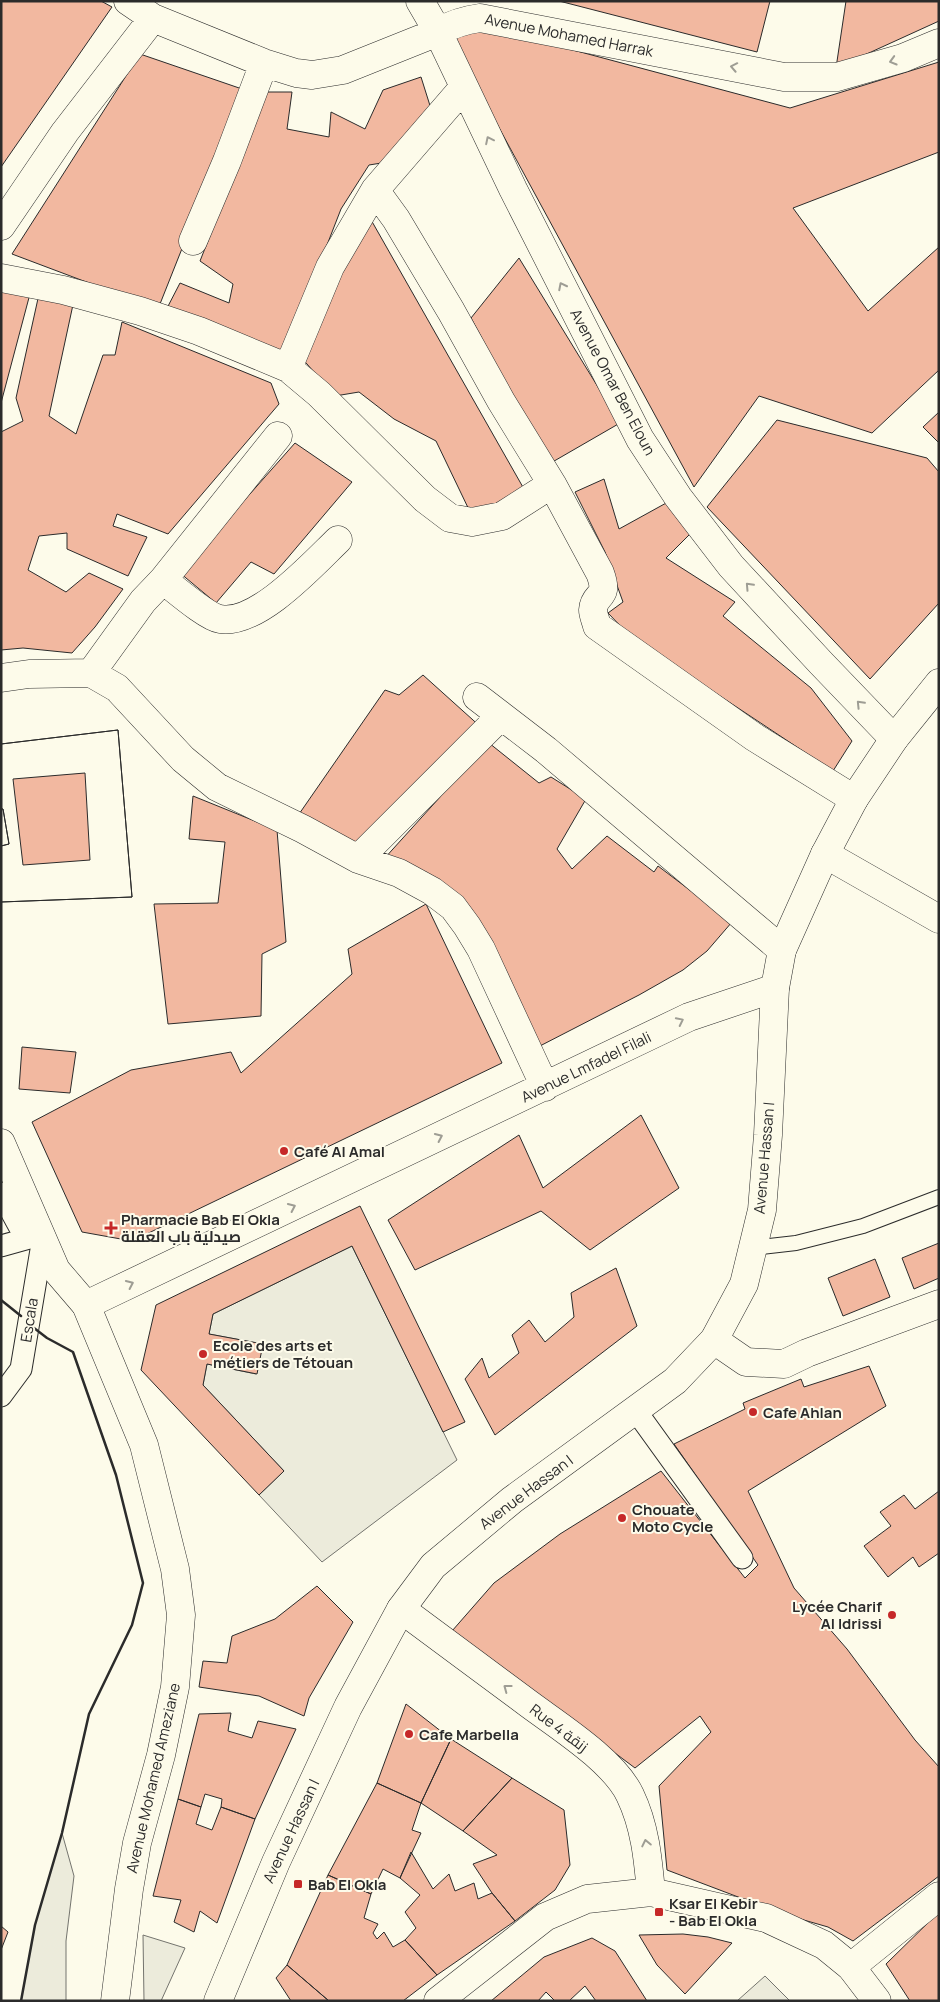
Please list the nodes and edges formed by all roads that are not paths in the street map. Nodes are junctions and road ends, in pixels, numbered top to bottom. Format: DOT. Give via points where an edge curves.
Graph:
graph roads {
  1 [pos="128,1"];
  2 [pos="420,1"];
  3 [pos="472,1"];
  4 [pos="152,18"];
  5 [pos="445,28"];
  6 [pos="939,43"];
  7 [pos="264,63"];
  8 [pos="464,87"];
  9 [pos="375,190"];
  10 [pos="1,226"];
  11 [pos="193,241"];
  12 [pos="1,278"];
  13 [pos="288,368"];
  14 [pos="278,436"];
  15 [pos="552,484"];
  16 [pos="338,540"];
  17 [pos="162,580"];
  18 [pos="91,673"];
  19 [pos="1,678"];
  20 [pos="939,683"];
  21 [pos="477,696"];
  22 [pos="501,716"];
  23 [pos="894,739"];
  24 [pos="854,799"];
  25 [pos="825,854"];
  26 [pos="358,859"];
  27 [pos="939,919"];
  28 [pos="782,950"];
  29 [pos="775,988"];
  30 [pos="545,1087"];
  31 [pos="1,1143"];
  32 [pos="1,1193"];
  33 [pos="939,1197"];
  34 [pos="43,1238"];
  35 [pos="1,1246"];
  36 [pos="752,1248"];
  37 [pos="1,1260"];
  38 [pos="939,1304"];
  39 [pos="86,1305"];
  40 [pos="714,1340"];
  41 [pos="1,1396"];
  42 [pos="636,1411"];
  43 [pos="742,1558"];
  44 [pos="401,1609"];
  45 [pos="651,1892"];
  46 [pos="939,1896"];
  47 [pos="851,1967"];
  48 [pos="115,2001"];
  49 [pos="218,2001"];
  50 [pos="438,2001"];
  51 [pos="877,2001"];
  1 -- 4 [label="street, Avenue Mohamed Harrak"];
  2 -- 5 [label="street, Avenue Omar Ben Eloun"];
  3 -- 5 [label="street"];
  4 -- 7 [label="street, Avenue Mohamed Harrak"];
  4 -- 10 [label="street" via="65,132"];
  6 -- 5 [label="street, Avenue Mohamed Harrak, one-way" via="903,58 837,76 784,77 480,18"];
  5 -- 7 [label="street, Avenue Mohamed Harrak" via="343,70 322,74 296,73"];
  5 -- 8 [label="street, Avenue Omar Ben Eloun"];
  7 -- 11 [label="street"];
  8 -- 9 [label="street"];
  23 -- 8 [label="street, Avenue Omar Ben Eloun, one-way" via="731,566 678,497 640,439"];
  9 -- 13 [label="street" via="330,267"];
  9 -- 15 [label="street" via="422,262"];
  12 -- 13 [label="street" via="63,290 140,311 199,331"];
  13 -- 15 [label="street" via="319,394 425,499 450,518 472,522 502,516"];
  14 -- 17 [label="street"];
  15 -- 24 [label="street" via="604,584 604,590 594,605 597,626 754,737"];
  16 -- 17 [label="street" via="264,606 235,619 218,619"];
  17 -- 18 [label="street"];
  18 -- 19 [label="street"];
  18 -- 26 [label="street" via="117,688 183,759 217,787"];
  20 -- 23 [label="street"];
  21 -- 22 [label="street"];
  22 -- 26 [label="street"];
  22 -- 28 [label="street" via="546,750"];
  23 -- 24 [label="street"];
  24 -- 25 [label="street"];
  25 -- 27 [label="street"];
  25 -- 28 [label="street"];
  26 -- 30 [label="street" via="399,873 432,890 453,907 481,949"];
  28 -- 29 [label="street"];
  30 -- 29 [label="street, Avenue Lmfadel Filali, one-way" via="690,1017"];
  29 -- 36 [label="street, Avenue Hassan I" via="762,1210"];
  39 -- 30 [label="street, Avenue Lmfadel Filali, one-way"];
  31 -- 34 [label="street, Avenue Mohamed Ameziane"];
  32 -- 35 [label="street" via="26,1239"];
  33 -- 36 [label="lane" via="863,1226 796,1243"];
  34 -- 37 [label="street"];
  34 -- 39 [label="street, Avenue Mohamed Ameziane" via="56,1270"];
  34 -- 41 [label="street, Escala" via="21,1369"];
  36 -- 40 [label="street, Avenue Hassan I" via="744,1284"];
  38 -- 40 [label="street" via="784,1364 746,1362"];
  39 -- 48 [label="street, Avenue Mohamed Ameziane" via="144,1445 175,1569 181,1615 175,1688 137,1844"];
  40 -- 42 [label="street, Avenue Hassan I" via="676,1381"];
  42 -- 43 [label="street"];
  42 -- 44 [label="street, Avenue Hassan I" via="512,1500 433,1566"];
  45 -- 44 [label="street, Rue 4 زنقة, one-way" via="642,1826 630,1794 612,1771 582,1744"];
  44 -- 49 [label="street, Avenue Hassan I" via="348,1708 276,1862"];
  45 -- 47 [label="street" via="766,1918 824,1945"];
  45 -- 50 [label="street" via="587,1899 545,1917"];
  46 -- 47 [label="street"];
  47 -- 51 [label="street"];
}
